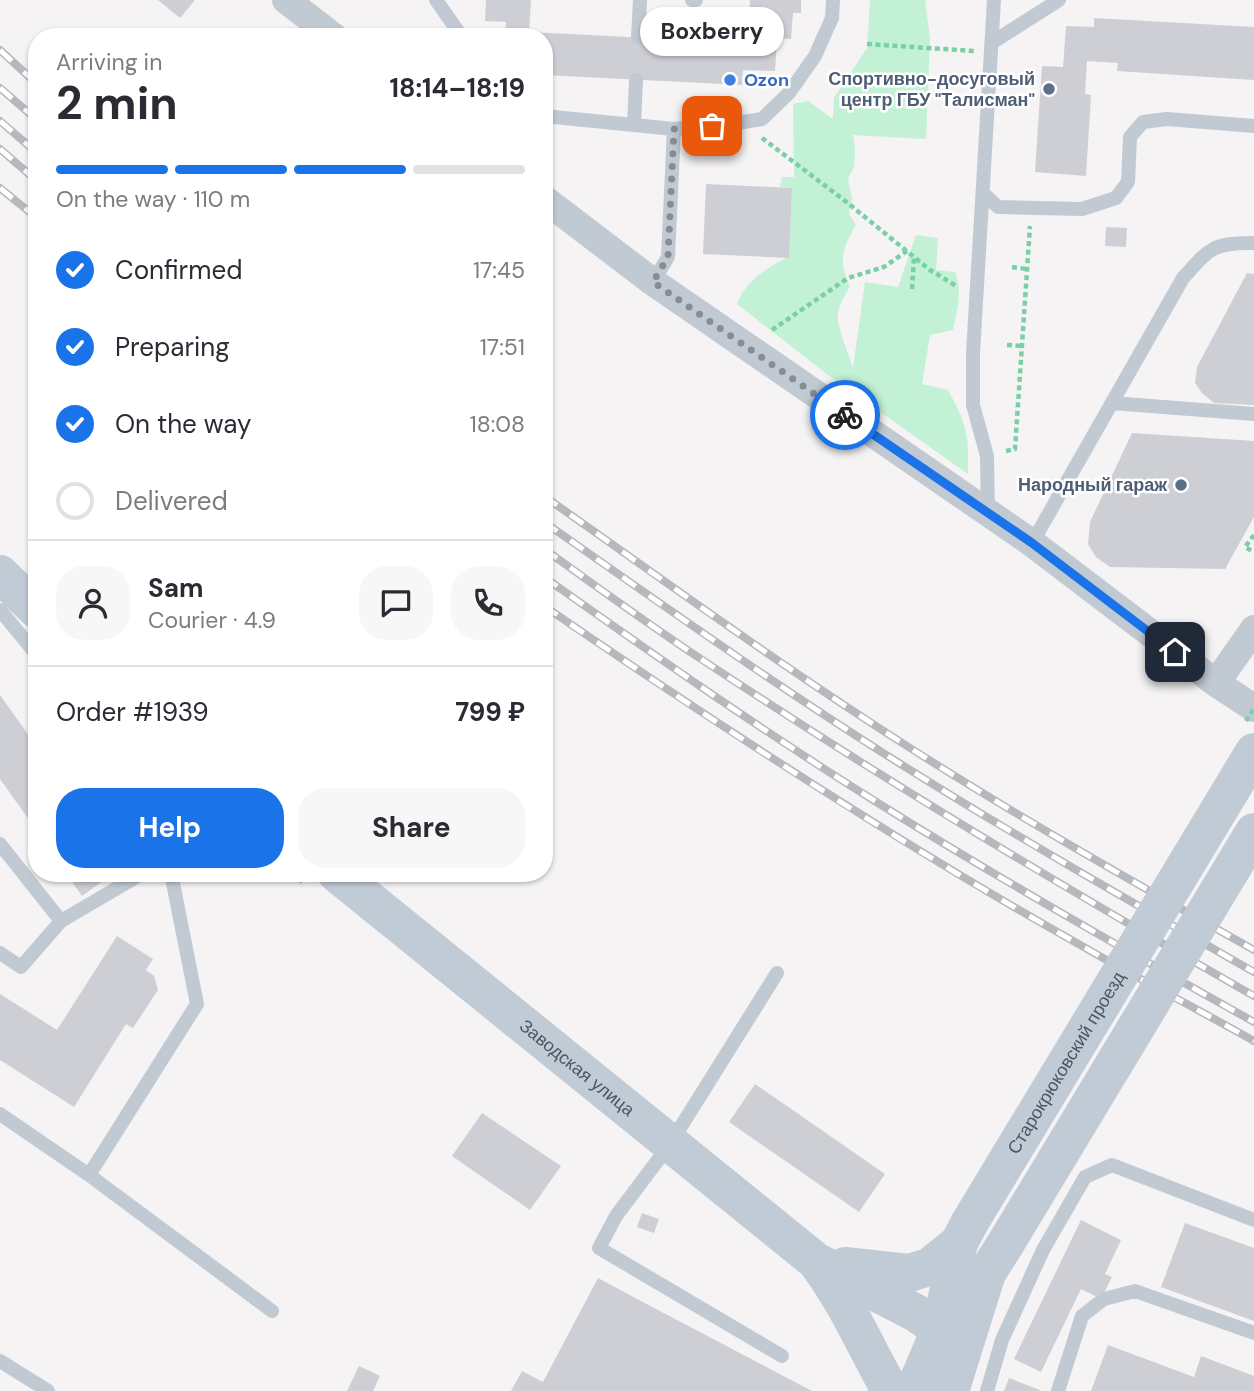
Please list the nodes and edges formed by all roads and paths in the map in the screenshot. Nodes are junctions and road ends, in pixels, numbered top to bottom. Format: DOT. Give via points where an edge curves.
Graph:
graph roads {
  1 [pos="286,0"];
  2 [pos="436,0"];
  3 [pos="639,0"];
  4 [pos="833,0"];
  5 [pos="994,0"];
  6 [pos="1059,0"];
  7 [pos="322,28"];
  8 [pos="456,28"];
  9 [pos="638,37"];
  10 [pos="867,44"];
  11 [pos="993,47"];
  12 [pos="636,80"];
  13 [pos="553,117"];
  14 [pos="742,123"];
  15 [pos="634,125"];
  16 [pos="1254,126"];
  17 [pos="674,129"];
  18 [pos="983,193"];
  19 [pos="553,206"];
  20 [pos="1031,207"];
  21 [pos="1254,243"];
  22 [pos="907,251"];
  23 [pos="914,257"];
  24 [pos="1012,267"];
  25 [pos="1027,269"];
  26 [pos="653,282"];
  27 [pos="912,289"];
  28 [pos="976,298"];
  29 [pos="772,330"];
  30 [pos="1007,345"];
  31 [pos="1022,346"];
  32 [pos="1112,403"];
  33 [pos="1254,414"];
  34 [pos="987,456"];
  35 [pos="988,513"];
  36 [pos="1254,535"];
  37 [pos="1032,543"];
  38 [pos="1254,552"];
  39 [pos="0,574"];
  40 [pos="28,601"];
  41 [pos="0,610"];
  42 [pos="1254,629"];
  43 [pos="28,644"];
  44 [pos="1216,683"];
  45 [pos="1254,708"];
  46 [pos="1254,752"];
  47 [pos="1254,832"];
  48 [pos="0,844"];
  49 [pos="28,879"];
  50 [pos="30,882"];
  51 [pos="128,882"];
  52 [pos="173,882"];
  53 [pos="347,882"];
  54 [pos="61,921"];
  55 [pos="0,953"];
  56 [pos="777,973"];
  57 [pos="0,1114"];
  58 [pos="670,1144"];
  59 [pos="89,1175"];
  60 [pos="1254,1220"];
  61 [pos="965,1233"];
  62 [pos="817,1262"];
  63 [pos="272,1311"];
  64 [pos="1254,1333"];
  65 [pos="951,1341"];
  66 [pos="782,1356"];
  67 [pos="0,1361"];
  68 [pos="48,1391"];
  69 [pos="888,1391"];
  70 [pos="914,1391"];
  71 [pos="950,1391"];
  72 [pos="987,1391"];
  73 [pos="1058,1391"];
  1 -- 7 [label="street"];
  2 -- 8 [label="lane"];
  3 -- 9 [label="lane"];
  4 -- 14 [label="lane" via="832,19 815,55 789,93 762,119"];
  5 -- 11 [label="lane"];
  6 -- 11 [label="lane"];
  10 -- 11 [label="path"];
  11 -- 18 [label="lane"];
  12 -- 15 [label="lane"];
  13 -- 15 [label="lane"];
  14 -- 17 [label="lane"];
  14 -- 22 [label="path"];
  15 -- 17 [label="lane"];
  16 -- 20 [label="lane" via="1167,119 1143,122 1130,137 1128,182 1116,198 1083,209"];
  17 -- 26 [label="lane" via="668,257"];
  18 -- 20 [label="lane" via="999,206"];
  18 -- 28 [label="lane"];
  19 -- 26 [label="street"];
  20 -- 25 [label="path"];
  21 -- 32 [label="lane" via="1228,242 1207,251 1183,278"];
  22 -- 23 [label="path"];
  22 -- 29 [label="path" via="884,267 848,278"];
  23 -- 27 [label="path"];
  23 -- 28 [label="path"];
  24 -- 25 [label="path"];
  25 -- 31 [label="path"];
  26 -- 35 [label="street"];
  28 -- 34 [label="lane" via="973,405"];
  30 -- 31 [label="path"];
  31 -- 34 [label="path" via="1015,449"];
  32 -- 33 [label="lane"];
  32 -- 37 [label="lane"];
  34 -- 35 [label="lane"];
  35 -- 37 [label="street"];
  36 -- 38 [label="path" via="1245,547"];
  37 -- 44 [label="street"];
  39 -- 40 [label="main road"];
  41 -- 43 [label="lane"];
  42 -- 44 [label="street"];
  44 -- 45 [label="street"];
  46 -- 61 [label="main road, Старокрюковский проезд, bridge"];
  47 -- 65 [label="main road, Старокрюковский проезд, bridge" via="987,1273"];
  48 -- 49 [label="lane"];
  50 -- 54 [label="lane"];
  51 -- 54 [label="lane"];
  52 -- 59 [label="lane" via="197,1004"];
  53 -- 58 [label="main road, Заводская улица"];
  54 -- 55 [label="lane" via="21,967"];
  56 -- 58 [label="lane"];
  57 -- 59 [label="lane"];
  58 -- 62 [label="main road, Заводская улица"];
  58 -- 66 [label="lane" via="616,1216 599,1248"];
  59 -- 63 [label="lane"];
  60 -- 72 [label="lane" via="1112,1165 1085,1177 1043,1250 1002,1340"];
  61 -- 62 [label="main road" via="929,1268 909,1273"];
  61 -- 65 [label="main road, Старокрюковский проезд"];
  62 -- 65 [label="main road" via="916,1313"];
  62 -- 69 [label="main road" via="852,1316"];
  64 -- 73 [label="lane" via="1135,1291 1104,1298 1082,1316"];
  65 -- 70 [label="main road, Старокрюковский проезд"];
  65 -- 71 [label="main road"];
  67 -- 68 [label="lane"];
}
